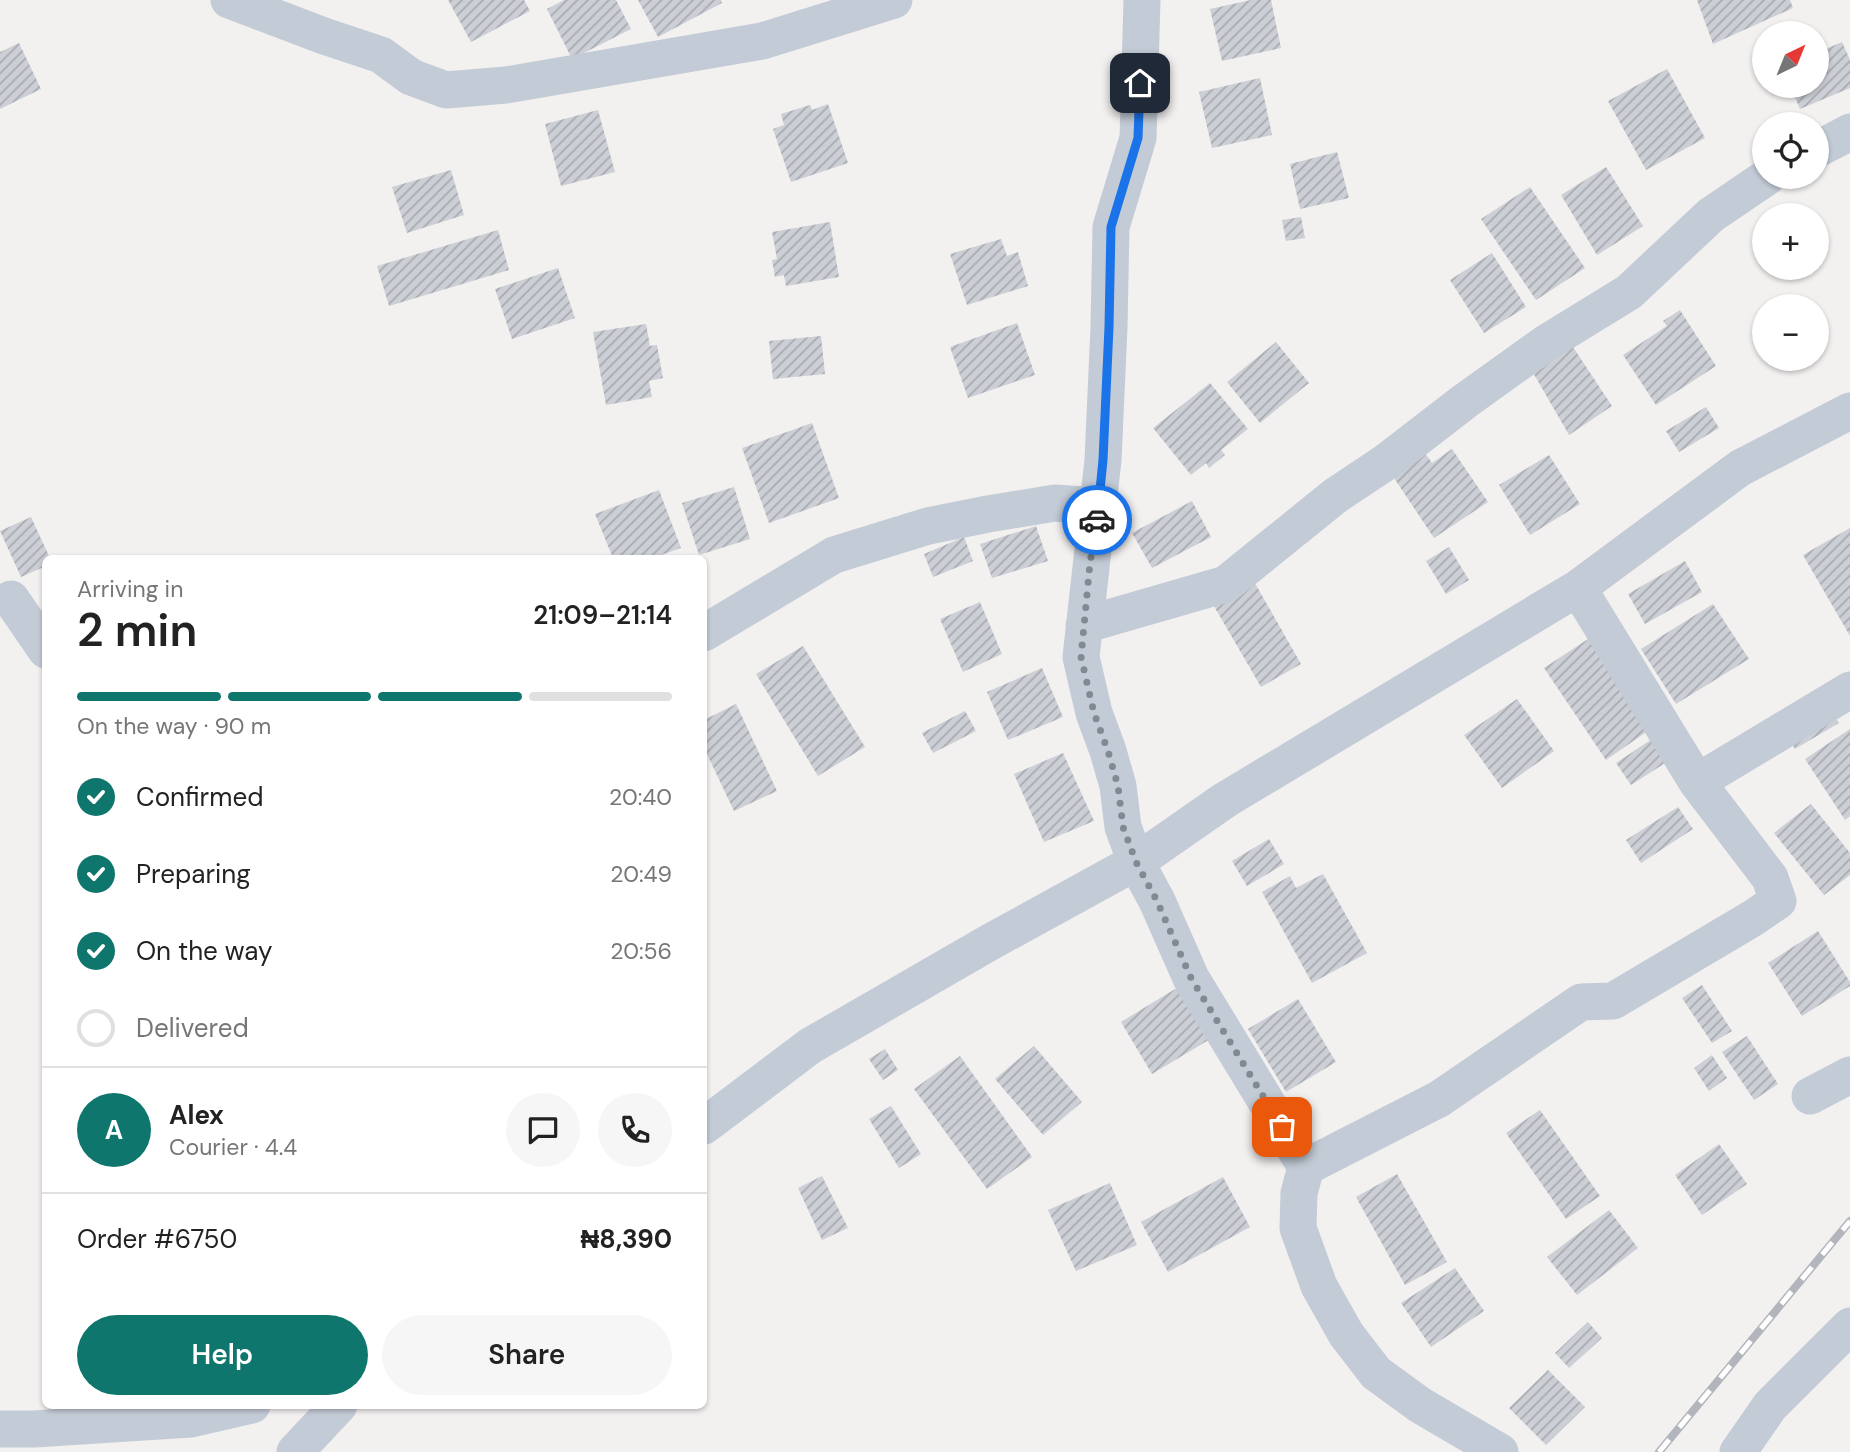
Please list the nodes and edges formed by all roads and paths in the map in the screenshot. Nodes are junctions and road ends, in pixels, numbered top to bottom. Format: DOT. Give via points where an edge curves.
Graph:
graph roads {
  1 [pos="229,0"];
  2 [pos="894,0"];
  3 [pos="1142,0"];
  4 [pos="1850,132"];
  5 [pos="1829,143"];
  6 [pos="1752,188"];
  7 [pos="1850,411"];
  8 [pos="1099,506"];
  9 [pos="1578,588"];
  10 [pos="11,599"];
  11 [pos="1084,625"];
  12 [pos="707,631"];
  13 [pos="42,644"];
  14 [pos="1850,690"];
  15 [pos="1697,782"];
  16 [pos="1136,862"];
  17 [pos="1850,1075"];
  18 [pos="1810,1096"];
  19 [pos="707,1124"];
  20 [pos="1306,1167"];
  21 [pos="1850,1326"];
  22 [pos="235,1409"];
  23 [pos="335,1409"];
  24 [pos="0,1429"];
  25 [pos="295,1452"];
  26 [pos="1500,1452"];
  27 [pos="1738,1452"];
  1 -- 2 [label="street" via="381,55 411,77 446,90 506,85 762,41"];
  3 -- 8 [label="street" via="1138,138 1111,227"];
  4 -- 5 [label="street"];
  6 -- 11 [label="street" via="1712,215 1629,292 1465,401 1335,496 1226,584"];
  7 -- 9 [label="street" via="1740,468"];
  8 -- 11 [label="street"];
  8 -- 12 [label="street" via="1055,503 928,526 859,546 834,555"];
  9 -- 15 [label="street"];
  9 -- 16 [label="street" via="1225,800"];
  10 -- 13 [label="street"];
  11 -- 16 [label="street" via="1081,657"];
  14 -- 15 [label="street"];
  15 -- 20 [label="street" via="1770,878 1778,901 1613,1001 1581,1002 1439,1099"];
  16 -- 19 [label="street" via="810,1046"];
  16 -- 20 [label="street" via="1191,978"];
  17 -- 18 [label="street"];
  20 -- 26 [label="street" via="1299,1193 1298,1228 1319,1286 1346,1334 1376,1373"];
  21 -- 27 [label="street" via="1770,1406"];
  22 -- 24 [label="street" via="191,1419"];
  23 -- 25 [label="street"];
}
